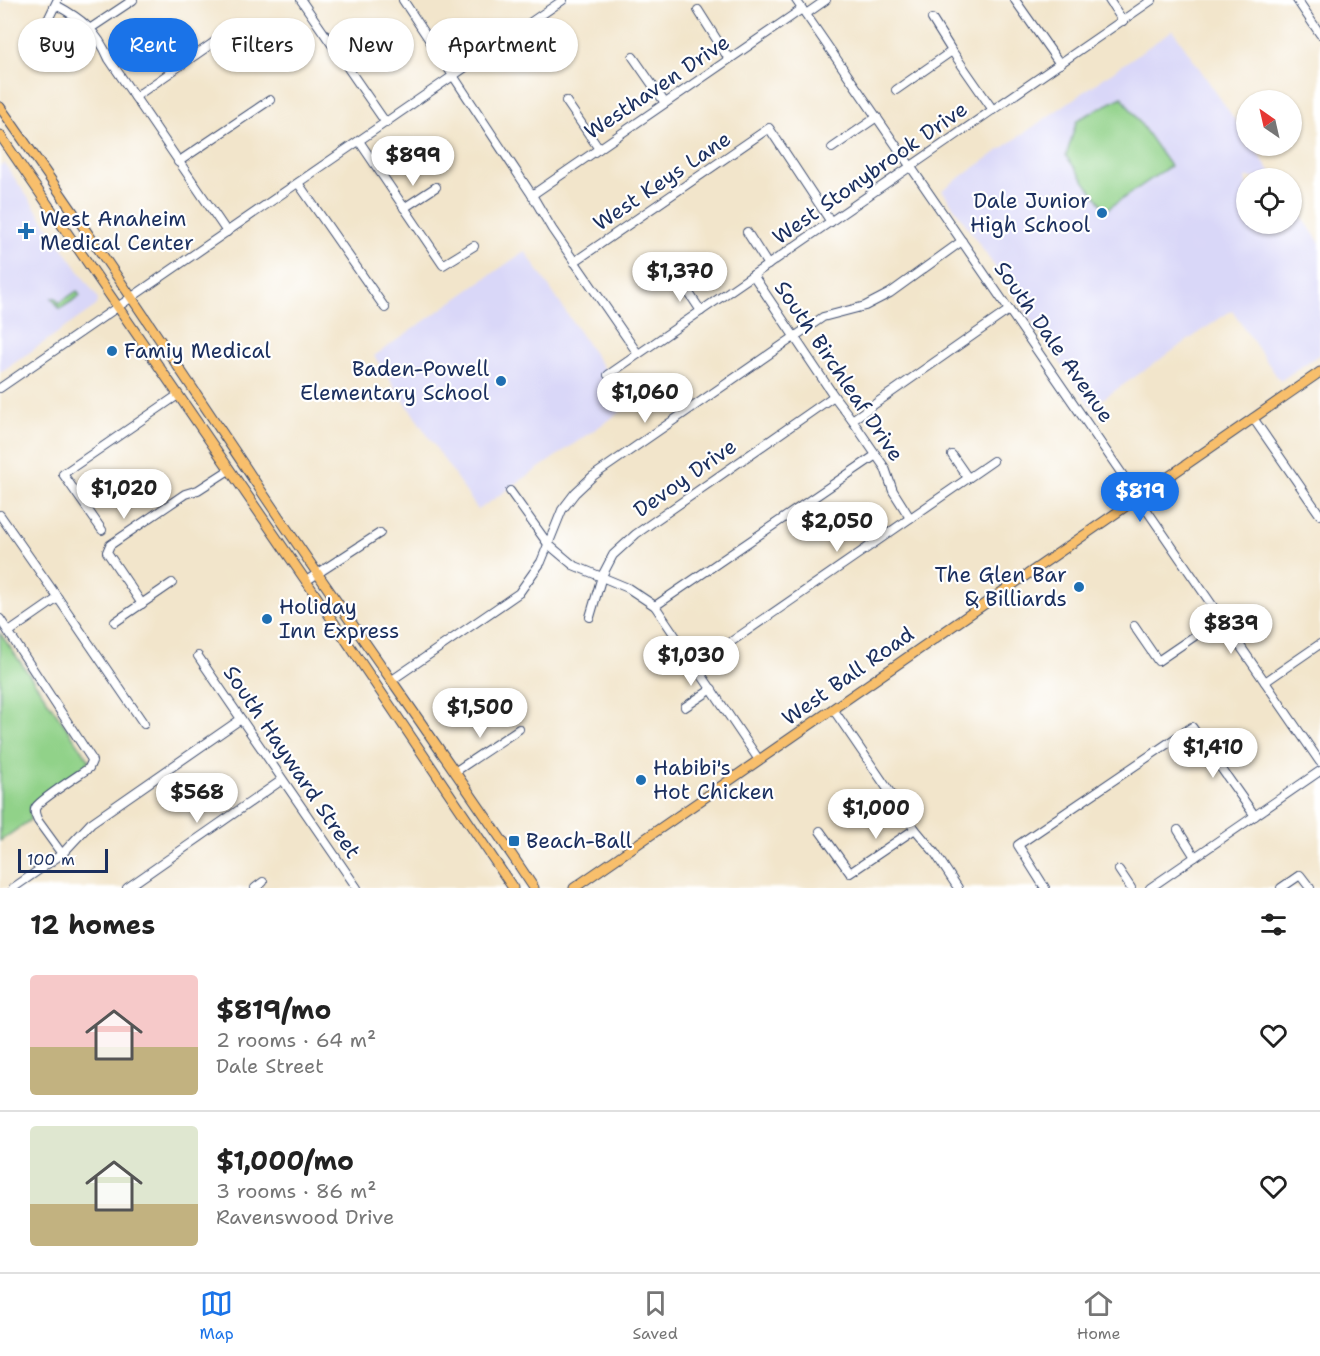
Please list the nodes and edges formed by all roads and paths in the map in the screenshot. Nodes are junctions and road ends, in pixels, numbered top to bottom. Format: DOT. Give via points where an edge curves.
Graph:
graph roads {
  1 [pos="133,0"];
  2 [pos="301,0"];
  3 [pos="563,0"];
  4 [pos="796,0"];
  5 [pos="826,0"];
  6 [pos="1015,0"];
  7 [pos="1108,0"];
  8 [pos="1152,0"];
  9 [pos="1297,0"];
  10 [pos="404,1"];
  11 [pos="56,2"];
  12 [pos="698,10"];
  13 [pos="804,11"];
  14 [pos="49,18"];
  15 [pos="79,18"];
  16 [pos="932,19"];
  17 [pos="1123,21"];
  18 [pos="96,25"];
  19 [pos="96,34"];
  20 [pos="1320,34"];
  21 [pos="210,45"];
  22 [pos="952,51"];
  23 [pos="633,57"];
  24 [pos="729,59"];
  25 [pos="1060,64"];
  26 [pos="453,76"];
  27 [pos="896,90"];
  28 [pos="135,97"];
  29 [pos="270,100"];
  30 [pos="566,101"];
  31 [pos="665,103"];
  32 [pos="0,107"];
  33 [pos="993,110"];
  34 [pos="877,117"];
  35 [pos="386,123"];
  36 [pos="0,135"];
  37 [pos="359,141"];
  38 [pos="832,148"];
  39 [pos="598,149"];
  40 [pos="178,162"];
  41 [pos="911,166"];
  42 [pos="298,183"];
  43 [pos="436,187"];
  44 [pos="532,195"];
  45 [pos="404,208"];
  46 [pos="831,222"];
  47 [pos="227,232"];
  48 [pos="747,232"];
  49 [pos="962,241"];
  50 [pos="474,246"];
  51 [pos="574,262"];
  52 [pos="768,265"];
  53 [pos="753,275"];
  54 [pos="681,281"];
  55 [pos="131,298"];
  56 [pos="118,307"];
  57 [pos="385,308"];
  58 [pos="1009,310"];
  59 [pos="701,311"];
  60 [pos="794,336"];
  61 [pos="638,354"];
  62 [pos="1320,372"];
  63 [pos="608,375"];
  64 [pos="0,388"];
  65 [pos="178,395"];
  66 [pos="834,396"];
  67 [pos="1253,418"];
  68 [pos="852,420"];
  69 [pos="876,455"];
  70 [pos="952,455"];
  71 [pos="993,461"];
  72 [pos="229,470"];
  73 [pos="968,478"];
  74 [pos="510,491"];
  75 [pos="1138,498"];
  76 [pos="0,515"];
  77 [pos="1320,515"];
  78 [pos="910,518"];
  79 [pos="102,530"];
  80 [pos="380,533"];
  81 [pos="548,544"];
  82 [pos="317,573"];
  83 [pos="602,576"];
  84 [pos="306,580"];
  85 [pos="172,583"];
  86 [pos="58,598"];
  87 [pos="142,604"];
  88 [pos="655,606"];
  89 [pos="590,617"];
  90 [pos="1221,618"];
  91 [pos="0,619"];
  92 [pos="115,622"];
  93 [pos="1134,626"];
  94 [pos="9,632"];
  95 [pos="1320,644"];
  96 [pos="198,656"];
  97 [pos="696,666"];
  98 [pos="392,680"];
  99 [pos="1265,682"];
  100 [pos="712,689"];
  101 [pos="685,707"];
  102 [pos="833,709"];
  103 [pos="241,719"];
  104 [pos="144,724"];
  105 [pos="519,729"];
  106 [pos="759,760"];
  107 [pos="1320,762"];
  108 [pos="456,771"];
  109 [pos="1320,771"];
  110 [pos="282,780"];
  111 [pos="1256,816"];
  112 [pos="915,829"];
  113 [pos="1178,830"];
  114 [pos="820,831"];
  115 [pos="62,854"];
  116 [pos="1196,857"];
  117 [pos="1119,870"];
  118 [pos="263,882"];
  119 [pos="12,888"];
  120 [pos="127,888"];
  121 [pos="255,888"];
  122 [pos="357,888"];
  123 [pos="513,888"];
  124 [pos="534,888"];
  125 [pos="574,888"];
  126 [pos="958,888"];
  127 [pos="1045,888"];
  128 [pos="1131,888"];
  129 [pos="1150,888"];
  130 [pos="1281,888"];
  131 [pos="1310,888"];
  1 -- 18 [label="street"];
  2 -- 35 [label="street"];
  3 -- 26 [label="street"];
  4 -- 13 [label="street, South Dale Avenue"];
  5 -- 13 [label="street, Westhaven Drive"];
  6 -- 25 [label="street"];
  7 -- 17 [label="street"];
  8 -- 17 [label="street, West Stonybrook Drive"];
  9 -- 20 [label="street"];
  10 -- 26 [label="street"];
  11 -- 14 [label="street"];
  11 -- 15 [label="street"];
  12 -- 24 [label="street"];
  13 -- 24 [label="street, Westhaven Drive"];
  13 -- 34 [label="street, South Dale Avenue"];
  16 -- 22 [label="street"];
  17 -- 25 [label="street, West Stonybrook Drive"];
  19 -- 28 [label="street"];
  21 -- 28 [label="street"];
  22 -- 27 [label="street"];
  22 -- 33 [label="street"];
  23 -- 31 [label="street"];
  24 -- 31 [label="street, Westhaven Drive"];
  25 -- 33 [label="street, West Stonybrook Drive"];
  26 -- 35 [label="street"];
  26 -- 44 [label="street"];
  28 -- 40 [label="street"];
  29 -- 40 [label="street"];
  30 -- 39 [label="street"];
  31 -- 39 [label="street, Westhaven Drive"];
  32 -- 55 [label="main road"];
  33 -- 41 [label="street, West Stonybrook Drive"];
  34 -- 38 [label="street"];
  34 -- 41 [label="street, South Dale Avenue"];
  35 -- 37 [label="street"];
  36 -- 56 [label="main road"];
  37 -- 42 [label="street"];
  37 -- 45 [label="street"];
  39 -- 44 [label="street, Westhaven Drive"];
  40 -- 47 [label="street"];
  41 -- 46 [label="street, West Stonybrook Drive"];
  41 -- 49 [label="street, South Dale Avenue"];
  42 -- 47 [label="street"];
  42 -- 57 [label="street"];
  43 -- 45 [label="street"];
  44 -- 51 [label="street"];
  45 -- 50 [label="street" via="443,265"];
  46 -- 51 [label="street, West Keys Lane" via="769,129"];
  46 -- 52 [label="street, West Stonybrook Drive"];
  47 -- 55 [label="street"];
  48 -- 52 [label="street, South Birchleaf Drive"];
  49 -- 58 [label="street, South Dale Avenue"];
  49 -- 60 [label="street" via="890,292 865,306 823,317"];
  51 -- 61 [label="street"];
  52 -- 53 [label="street, West Stonybrook Drive"];
  53 -- 59 [label="street, West Stonybrook Drive"];
  53 -- 60 [label="street, South Birchleaf Drive"];
  54 -- 59 [label="street"];
  55 -- 56 [label="street"];
  55 -- 82 [label="main road"];
  56 -- 64 [label="street"];
  56 -- 65 [label="main road"];
  58 -- 68 [label="street"];
  58 -- 75 [label="street, South Dale Avenue"];
  59 -- 61 [label="street, West Stonybrook Drive"];
  60 -- 66 [label="street, South Birchleaf Drive"];
  60 -- 81 [label="street" via="593,476 562,510"];
  61 -- 63 [label="street, West Stonybrook Drive"];
  62 -- 67 [label="main road, West Ball Road"];
  65 -- 72 [label="main road"];
  65 -- 79 [label="street" via="63,474"];
  66 -- 68 [label="street, South Birchleaf Drive"];
  66 -- 83 [label="street, Devoy Drive" via="636,534 614,555"];
  67 -- 75 [label="main road, West Ball Road"];
  67 -- 77 [label="street"];
  68 -- 69 [label="street, South Birchleaf Drive"];
  69 -- 78 [label="street, South Birchleaf Drive"];
  69 -- 88 [label="street"];
  70 -- 73 [label="street"];
  71 -- 73 [label="street"];
  72 -- 84 [label="main road"];
  72 -- 87 [label="street" via="185,494 110,545 107,552"];
  73 -- 78 [label="street"];
  74 -- 81 [label="street"];
  75 -- 90 [label="street, South Dale Avenue"];
  75 -- 102 [label="main road, West Ball Road"];
  76 -- 86 [label="street"];
  78 -- 97 [label="street"];
  80 -- 82 [label="street"];
  81 -- 83 [label="street" via="573,565"];
  81 -- 98 [label="street" via="541,562 519,592"];
  82 -- 84 [label="street"];
  82 -- 98 [label="main road"];
  83 -- 88 [label="street"];
  83 -- 89 [label="street, Devoy Drive"];
  84 -- 123 [label="main road"];
  85 -- 87 [label="street"];
  86 -- 94 [label="street"];
  86 -- 104 [label="street"];
  87 -- 92 [label="street"];
  88 -- 97 [label="street"];
  90 -- 93 [label="street" via="1158,661"];
  90 -- 99 [label="street, South Dale Avenue"];
  91 -- 94 [label="street"];
  94 -- 115 [label="street" via="92,758 89,768 40,802 35,811"];
  95 -- 99 [label="street"];
  96 -- 103 [label="street, South Hayward Street"];
  97 -- 100 [label="street"];
  98 -- 108 [label="main road"];
  99 -- 107 [label="street, South Dale Avenue"];
  100 -- 101 [label="street"];
  100 -- 106 [label="street"];
  102 -- 106 [label="main road, West Ball Road"];
  102 -- 112 [label="street"];
  103 -- 110 [label="street, South Hayward Street"];
  103 -- 115 [label="street" via="91,823"];
  105 -- 108 [label="street"];
  106 -- 125 [label="main road, West Ball Road"];
  108 -- 124 [label="main road"];
  109 -- 111 [label="street"];
  110 -- 120 [label="street"];
  110 -- 122 [label="street, South Hayward Street"];
  111 -- 116 [label="street"];
  111 -- 127 [label="street" via="1192,727 1018,845"];
  112 -- 114 [label="street" via="850,873"];
  112 -- 126 [label="street"];
  113 -- 116 [label="street"];
  115 -- 119 [label="street"];
  116 -- 129 [label="street"];
  117 -- 128 [label="street"];
  118 -- 121 [label="street"];
  130 -- 131 [label="street" via="1300,874"];
}
